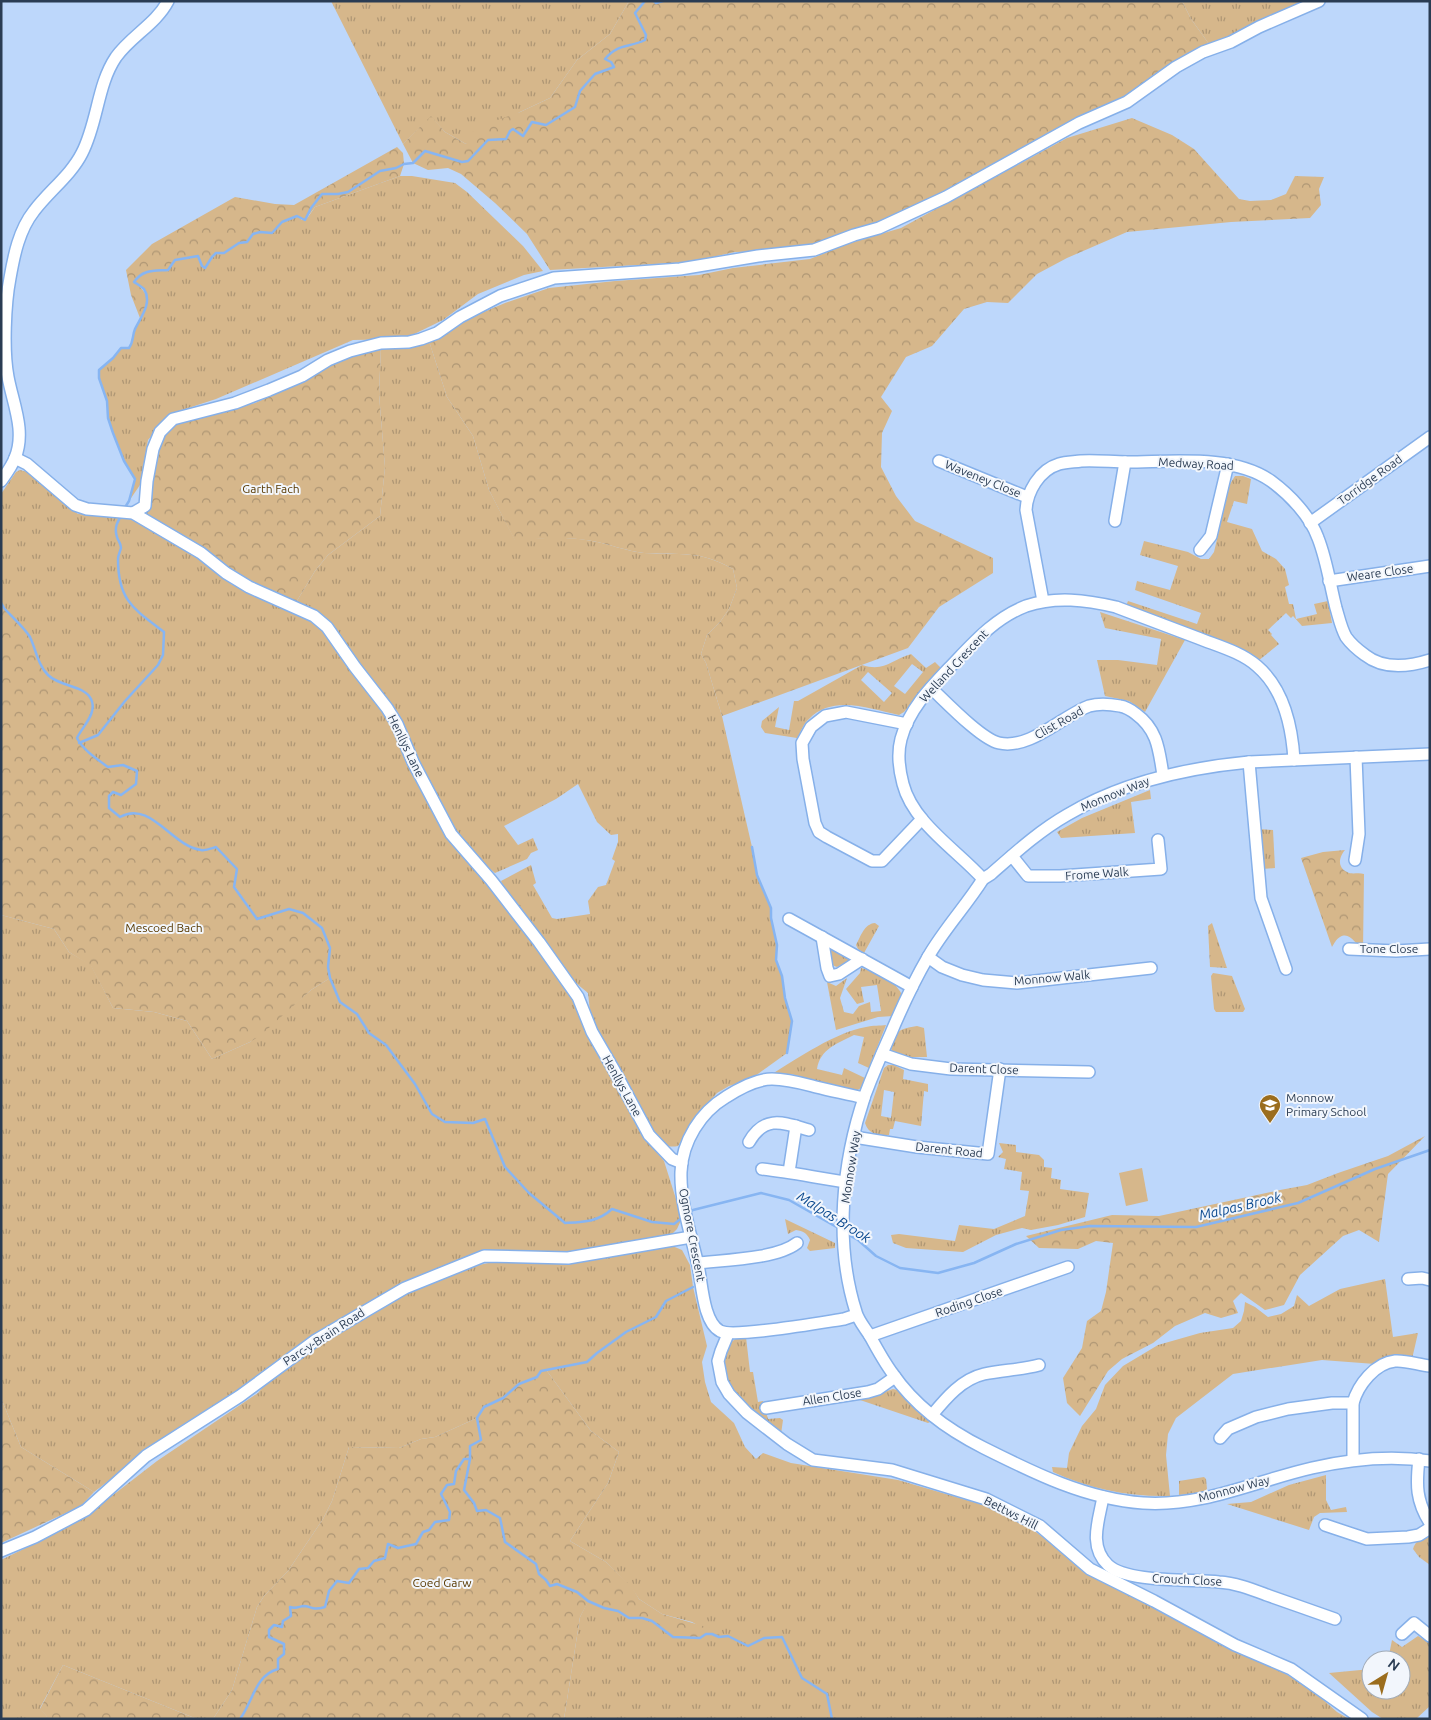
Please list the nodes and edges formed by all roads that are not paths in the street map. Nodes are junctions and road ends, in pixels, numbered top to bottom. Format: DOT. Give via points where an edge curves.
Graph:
graph roads {
  1 [pos="168,1"];
  2 [pos="1318,1"];
  3 [pos="1,388"];
  4 [pos="13,392"];
  5 [pos="1430,438"];
  6 [pos="15,458"];
  7 [pos="939,461"];
  8 [pos="1125,462"];
  9 [pos="1228,464"];
  10 [pos="1,481"];
  11 [pos="1027,497"];
  12 [pos="133,513"];
  13 [pos="1115,521"];
  14 [pos="1310,523"];
  15 [pos="1200,550"];
  16 [pos="1430,566"];
  17 [pos="1329,581"];
  18 [pos="1044,601"];
  19 [pos="1430,660"];
  20 [pos="931,688"];
  21 [pos="906,724"];
  22 [pos="1430,754"];
  23 [pos="1356,757"];
  24 [pos="1294,760"];
  25 [pos="1249,762"];
  26 [pos="1163,775"];
  27 [pos="922,819"];
  28 [pos="1158,840"];
  29 [pos="1012,856"];
  30 [pos="1355,860"];
  31 [pos="983,879"];
  32 [pos="789,920"];
  33 [pos="822,937"];
  34 [pos="1349,949"];
  35 [pos="1430,949"];
  36 [pos="928,957"];
  37 [pos="862,959"];
  38 [pos="1151,968"];
  39 [pos="1286,969"];
  40 [pos="912,986"];
  41 [pos="882,1054"];
  42 [pos="1000,1069"];
  43 [pos="1088,1072"];
  44 [pos="864,1098"];
  45 [pos="796,1126"];
  46 [pos="809,1130"];
  47 [pos="854,1137"];
  48 [pos="749,1142"];
  49 [pos="682,1163"];
  50 [pos="762,1169"];
  51 [pos="788,1172"];
  52 [pos="846,1182"];
  53 [pos="690,1232"];
  54 [pos="797,1243"];
  55 [pos="698,1263"];
  56 [pos="1068,1267"];
  57 [pos="1408,1279"];
  58 [pos="1430,1280"];
  59 [pos="856,1315"];
  60 [pos="728,1334"];
  61 [pos="870,1336"];
  62 [pos="1039,1365"];
  63 [pos="1430,1366"];
  64 [pos="895,1377"];
  65 [pos="1353,1403"];
  66 [pos="766,1408"];
  67 [pos="932,1415"];
  68 [pos="1220,1438"];
  69 [pos="1353,1460"];
  70 [pos="1424,1460"];
  71 [pos="1103,1497"];
  72 [pos="1430,1523"];
  73 [pos="1325,1525"];
  74 [pos="1430,1528"];
  75 [pos="1,1551"];
  76 [pos="1335,1619"];
  77 [pos="1402,1634"];
  78 [pos="1430,1636"];
  79 [pos="1362,1719"];
  1 -- 4 [label="street" via="117,56 107,72 89,138 81,155 34,210 20,237 11,270 6,337 8,376"];
  2 -- 12 [label="street" via="1203,52 1176,66 1127,102 1078,123 946,197 879,228 814,250 680,268 554,278 500,296 421,339 359,348 235,403 173,419 160,432 153,450 145,506"];
  3 -- 4 [label="street"];
  4 -- 6 [label="street" via="19,420"];
  5 -- 14 [label="street, Torridge Road"];
  6 -- 10 [label="street"];
  6 -- 12 [label="street, Henllys Lane" via="27,464 75,506"];
  7 -- 11 [label="street, Waveney Close"];
  8 -- 9 [label="street, Medway Road"];
  8 -- 11 [label="street, Medway Road" via="1058,464 1041,475"];
  8 -- 13 [label="street"];
  9 -- 14 [label="street, Medway Road" via="1270,480 1290,497"];
  9 -- 15 [label="street" via="1211,536"];
  11 -- 18 [label="street" via="1026,510"];
  12 -- 49 [label="street, Henllys Lane" via="202,553 249,587 314,616 327,627 397,724 451,834 540,942 578,997 592,1032 649,1135 672,1159"];
  14 -- 17 [label="street, Medway Road" via="1323,551"];
  16 -- 17 [label="street, Weare Close"];
  17 -- 19 [label="street, Medway Road" via="1346,637 1370,659 1392,666"];
  18 -- 20 [label="street, Welland Crescent" via="996,622"];
  18 -- 24 [label="street, Welland Crescent" via="1081,600 1116,607 1235,653 1257,666 1274,687 1286,710"];
  20 -- 21 [label="street, Welland Crescent"];
  20 -- 26 [label="street, Clist Road" via="971,725 993,742 1001,744 1026,741 1090,706 1110,704 1127,707 1144,720 1155,735"];
  21 -- 27 [label="street, Welland Crescent" via="898,751 900,769 908,800"];
  21 -- 27 [label="street" via="846,712 825,716 805,736 803,759 815,823 820,832 850,850 872,861 882,861"];
  22 -- 23 [label="street, Monnow Way"];
  23 -- 24 [label="street, Monnow Way"];
  23 -- 30 [label="street" via="1359,834"];
  24 -- 25 [label="street, Monnow Way"];
  25 -- 26 [label="street, Monnow Way"];
  25 -- 39 [label="street" via="1261,898"];
  26 -- 29 [label="street, Monnow Way" via="1116,791 1066,815"];
  27 -- 31 [label="street, Welland Crescent"];
  28 -- 29 [label="street, Frome Walk" via="1161,869 1028,876"];
  29 -- 31 [label="street, Monnow Way"];
  31 -- 36 [label="street, Monnow Way"];
  32 -- 33 [label="street"];
  33 -- 37 [label="street"];
  33 -- 37 [label="street" via="830,976"];
  34 -- 35 [label="street, Tone Close"];
  36 -- 38 [label="street, Monnow Walk" via="962,975 1017,983"];
  36 -- 40 [label="street, Monnow Way"];
  37 -- 40 [label="street"];
  40 -- 41 [label="street, Monnow Way"];
  41 -- 42 [label="street, Darent Close" via="911,1064 951,1069"];
  41 -- 44 [label="street, Monnow Way"];
  42 -- 43 [label="street, Darent Close"];
  42 -- 47 [label="street, Darent Road" via="988,1154"];
  44 -- 47 [label="street, Monnow Way"];
  44 -- 49 [label="street, Ogmore Crescent" via="793,1080 753,1082 718,1102 705,1114 687,1144"];
  45 -- 46 [label="street"];
  45 -- 48 [label="street" via="778,1122 763,1126"];
  45 -- 51 [label="street"];
  47 -- 52 [label="street, Monnow Way"];
  49 -- 53 [label="street, Ogmore Crescent"];
  50 -- 51 [label="street"];
  51 -- 52 [label="street"];
  52 -- 59 [label="street, Monnow Way" via="843,1240 846,1274"];
  53 -- 55 [label="street, Ogmore Crescent"];
  53 -- 75 [label="street, Parc-y-Brain Road" via="568,1258 484,1256 405,1288 316,1340 240,1396 146,1456 86,1510"];
  54 -- 55 [label="street" via="777,1253"];
  55 -- 60 [label="street, Ogmore Crescent" via="709,1317 714,1326"];
  56 -- 61 [label="street, Roding Close"];
  57 -- 58 [label="street"];
  59 -- 60 [label="street"];
  59 -- 61 [label="street, Monnow Way"];
  60 -- 79 [label="street, Bettws Hill" via="718,1361 722,1382 747,1413 793,1448 813,1460 892,1470 986,1499 1040,1526 1090,1569 1235,1645 1291,1669"];
  61 -- 64 [label="street, Monnow Way"];
  62 -- 67 [label="street" via="982,1374 969,1380 956,1388"];
  63 -- 65 [label="street" via="1395,1361 1377,1368 1362,1384"];
  64 -- 66 [label="street, Allen Close" via="868,1392"];
  64 -- 67 [label="street, Monnow Way"];
  65 -- 68 [label="street" via="1288,1409 1256,1417 1228,1429"];
  65 -- 69 [label="street"];
  67 -- 71 [label="street, Monnow Way" via="969,1440 1011,1462 1067,1486"];
  69 -- 70 [label="street, Monnow Way"];
  69 -- 71 [label="street, Monnow Way" via="1311,1468 1216,1497 1158,1504"];
  70 -- 72 [label="street" via="1417,1477 1418,1496"];
  71 -- 76 [label="street, Crouch Close" via="1095,1536 1098,1551 1108,1566 1147,1578 1238,1584"];
  73 -- 74 [label="street" via="1367,1539 1408,1537"];
  77 -- 78 [label="street" via="1414,1623"];
}
